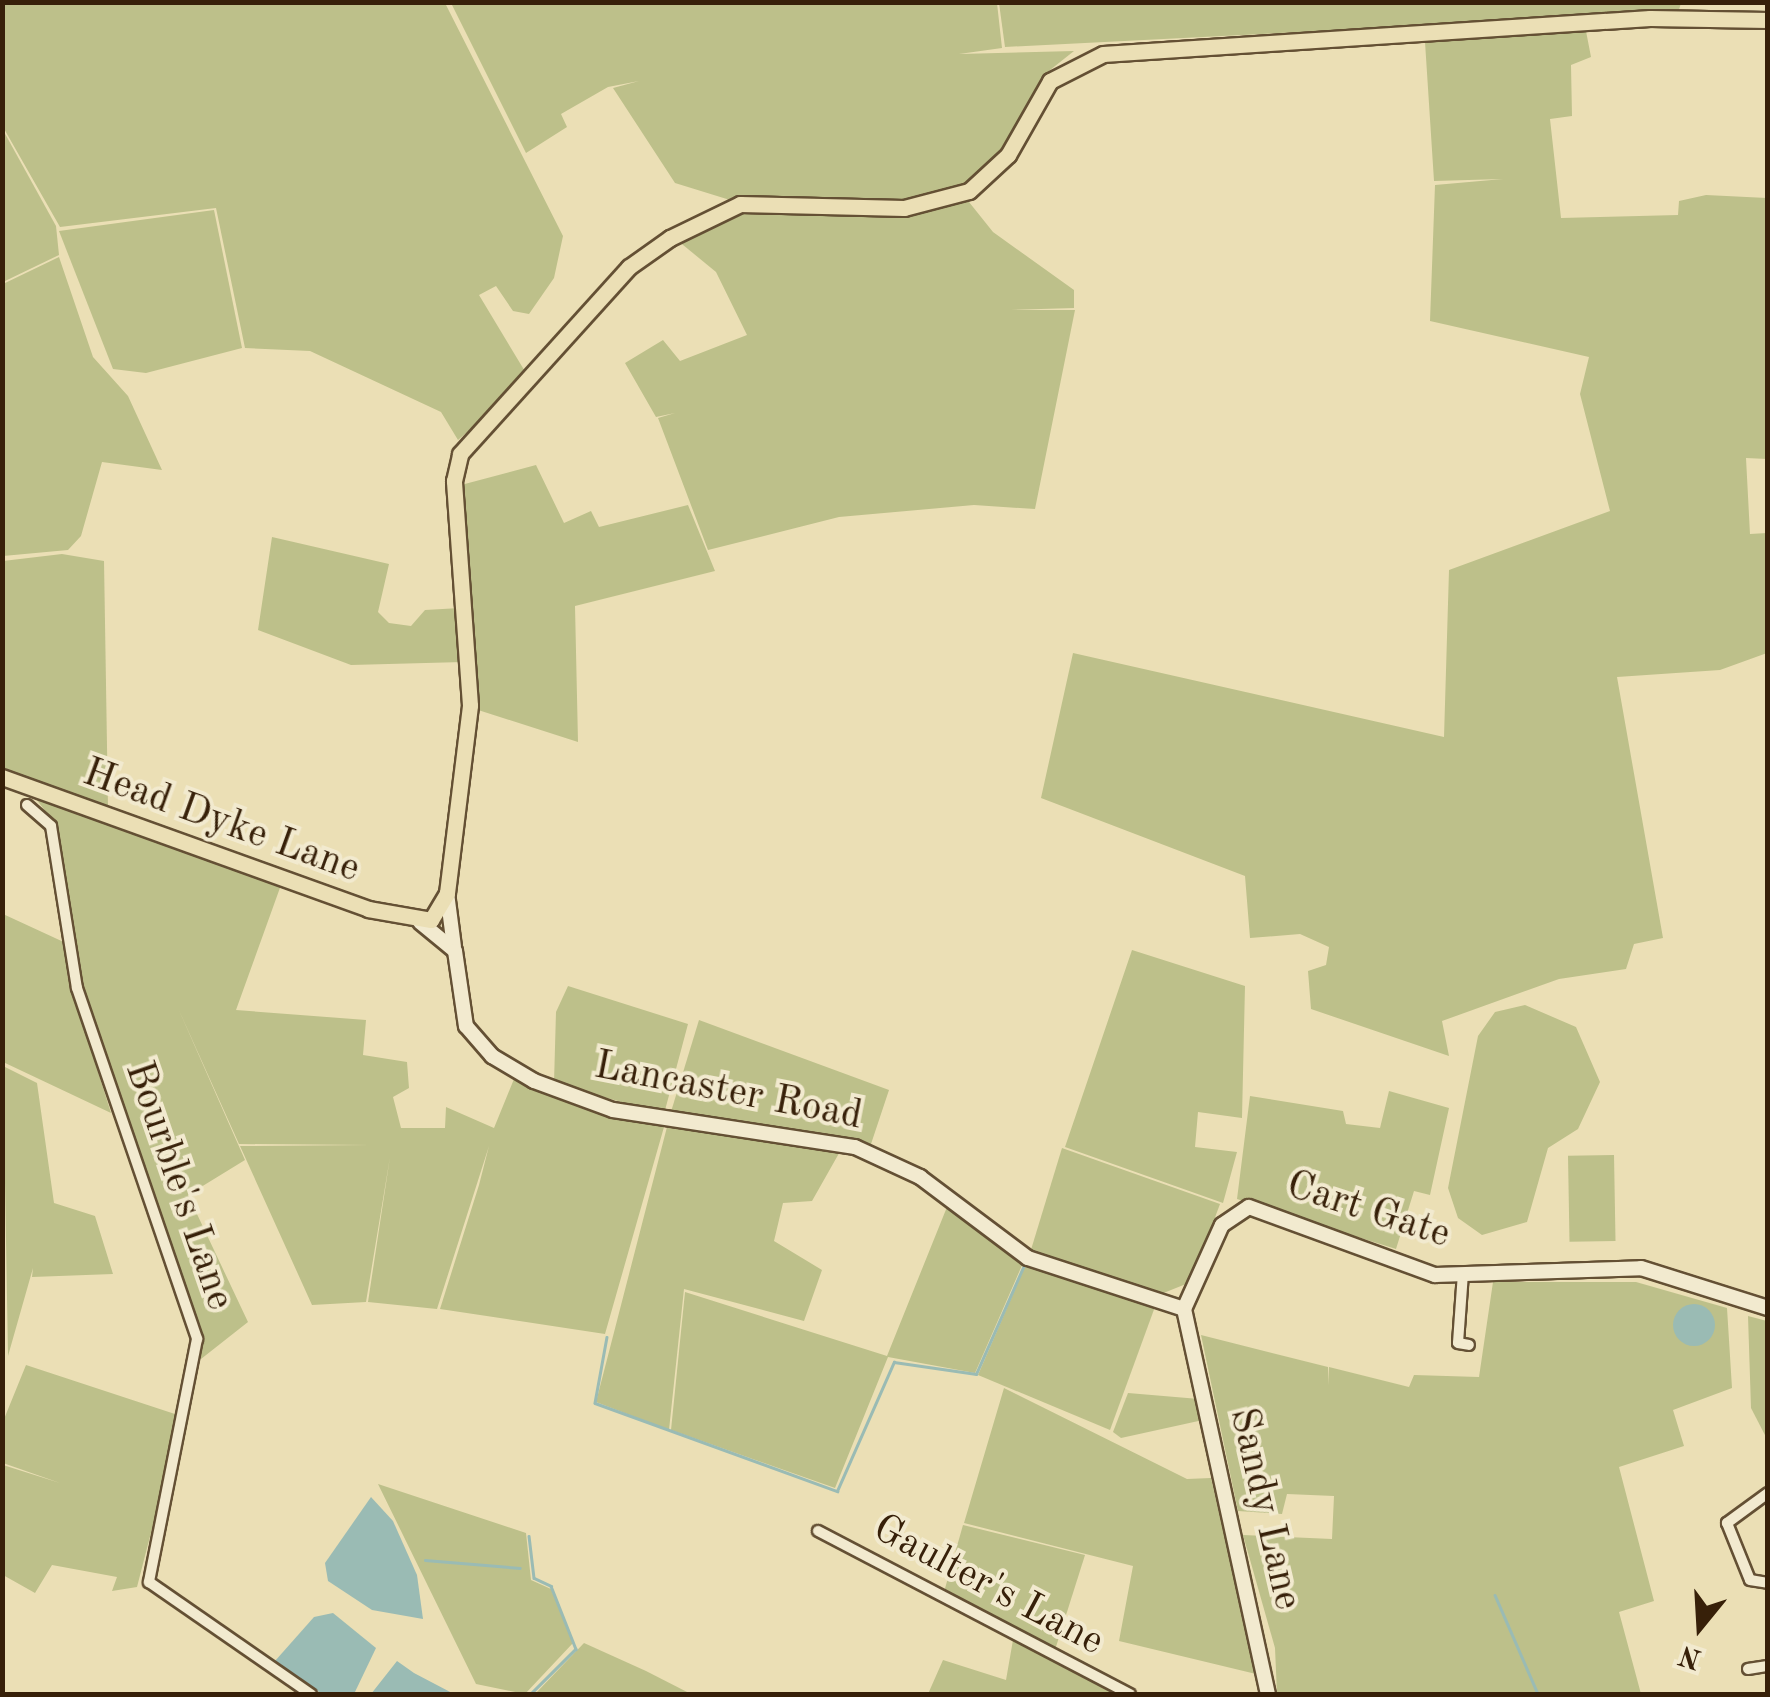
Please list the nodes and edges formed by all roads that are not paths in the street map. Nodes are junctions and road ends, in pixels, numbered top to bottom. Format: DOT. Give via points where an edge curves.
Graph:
graph roads {
  1 [pos="1768,20"];
  2 [pos="2,778"];
  3 [pos="28,805"];
  4 [pos="447,893"];
  5 [pos="420,922"];
  6 [pos="454,950"];
  7 [pos="1463,1273"];
  8 [pos="1768,1308"];
  9 [pos="1184,1309"];
  10 [pos="1470,1345"];
  11 [pos="1768,1493"];
  12 [pos="818,1530"];
  13 [pos="1768,1583"];
  14 [pos="1768,1666"];
  15 [pos="1748,1668"];
  16 [pos="311,1694"];
  17 [pos="1130,1694"];
  18 [pos="1268,1694"];
  1 -- 4 [label="main road" via="1650,18 1103,54 1050,81 1002,164 957,196 904,208 740,204 670,238 629,267 460,454 454,481 470,705"];
  2 -- 5 [label="main road, Head Dyke Lane"];
  3 -- 16 [label="street, Bourble's Lane" via="52,826 77,988 197,1339 149,1582"];
  4 -- 5 [label="main road" via="440,913"];
  4 -- 6 [label="main road, Lancaster Road"];
  5 -- 6 [label="main road"];
  6 -- 9 [label="main road, Lancaster Road" via="466,1026 492,1056 534,1081 613,1110 855,1147 920,1177 1028,1258"];
  7 -- 8 [label="main road, Cart Gate" via="1640,1268"];
  7 -- 9 [label="main road, Cart Gate" via="1434,1275 1249,1207 1222,1225"];
  7 -- 10 [label="street" via="1458,1344"];
  9 -- 18 [label="main road, Sandy Lane"];
  11 -- 13 [label="street" via="1726,1523 1749,1577"];
  12 -- 17 [label="street, Gaulter's Lane"];
  14 -- 15 [label="street"];
}
